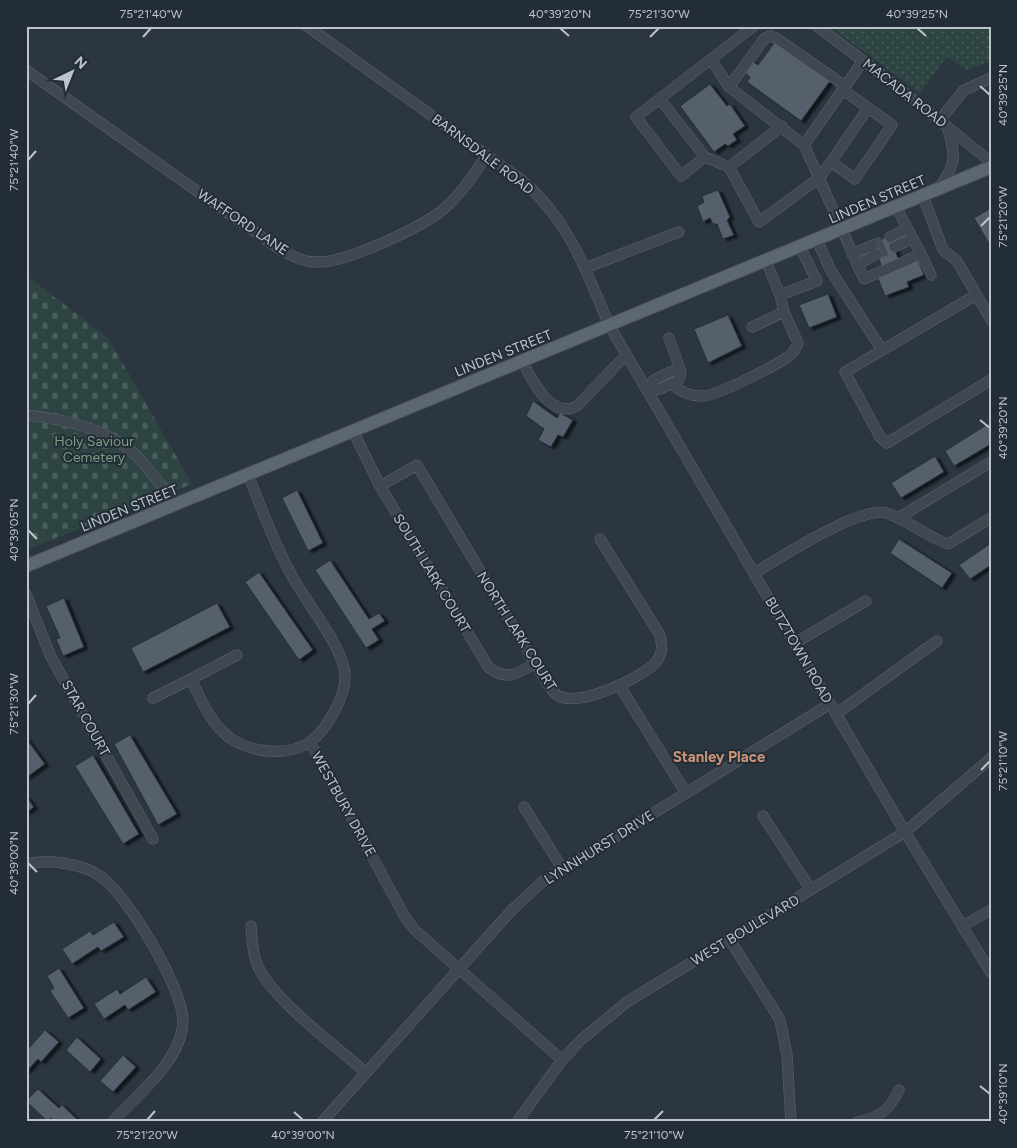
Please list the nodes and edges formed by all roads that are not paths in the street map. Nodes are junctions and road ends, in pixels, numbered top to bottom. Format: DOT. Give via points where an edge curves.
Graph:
graph roads {
  1 [pos="307,26"];
  2 [pos="817,26"];
  3 [pos="754,27"];
  4 [pos="764,39"];
  5 [pos="711,59"];
  6 [pos="863,61"];
  7 [pos="26,70"];
  8 [pos="991,78"];
  9 [pos="729,87"];
  10 [pos="844,88"];
  11 [pos="660,99"];
  12 [pos="868,108"];
  13 [pos="944,123"];
  14 [pos="782,126"];
  15 [pos="804,146"];
  16 [pos="487,155"];
  17 [pos="705,157"];
  18 [pos="831,162"];
  19 [pos="991,162"];
  20 [pos="728,167"];
  21 [pos="991,168"];
  22 [pos="819,178"];
  23 [pos="937,190"];
  24 [pos="923,196"];
  25 [pos="896,207"];
  26 [pos="842,229"];
  27 [pos="679,232"];
  28 [pos="909,234"];
  29 [pos="817,240"];
  30 [pos="892,242"];
  31 [pos="800,247"];
  32 [pos="852,254"];
  33 [pos="920,254"];
  34 [pos="766,261"];
  35 [pos="857,264"];
  36 [pos="585,268"];
  37 [pos="931,275"];
  38 [pos="976,295"];
  39 [pos="780,296"];
  40 [pos="784,312"];
  41 [pos="991,320"];
  42 [pos="609,325"];
  43 [pos="752,327"];
  44 [pos="668,338"];
  45 [pos="882,350"];
  46 [pos="626,354"];
  47 [pos="522,361"];
  48 [pos="681,372"];
  49 [pos="991,380"];
  50 [pos="671,384"];
  51 [pos="647,390"];
  52 [pos="26,415"];
  53 [pos="353,431"];
  54 [pos="991,462"];
  55 [pos="248,475"];
  56 [pos="380,486"];
  57 [pos="176,505"];
  58 [pos="898,518"];
  59 [pos="991,518"];
  60 [pos="600,539"];
  61 [pos="26,566"];
  62 [pos="754,573"];
  63 [pos="26,594"];
  64 [pos="866,601"];
  65 [pos="937,641"];
  66 [pos="794,643"];
  67 [pos="237,655"];
  68 [pos="535,663"];
  69 [pos="191,679"];
  70 [pos="619,685"];
  71 [pos="153,698"];
  72 [pos="830,704"];
  73 [pos="836,714"];
  74 [pos="310,742"];
  75 [pos="991,758"];
  76 [pos="686,793"];
  77 [pos="524,807"];
  78 [pos="763,816"];
  79 [pos="905,832"];
  80 [pos="153,839"];
  81 [pos="26,864"];
  82 [pos="562,868"];
  83 [pos="811,890"];
  84 [pos="991,910"];
  85 [pos="251,926"];
  86 [pos="962,926"];
  87 [pos="730,940"];
  88 [pos="458,969"];
  89 [pos="991,973"];
  90 [pos="562,1060"];
  91 [pos="365,1072"];
  92 [pos="899,1090"];
  93 [pos="112,1122"];
  94 [pos="322,1122"];
  95 [pos="517,1122"];
  96 [pos="791,1122"];
  97 [pos="857,1122"];
  1 -- 16 [label="street, BARNSDALE ROAD"];
  2 -- 6 [label="street, MACADA ROAD"];
  3 -- 4 [label="street"];
  3 -- 5 [label="street"];
  4 -- 9 [label="street"];
  4 -- 10 [label="street" via="776,38"];
  5 -- 9 [label="street"];
  5 -- 11 [label="street"];
  6 -- 10 [label="street"];
  6 -- 13 [label="street, MACADA ROAD"];
  7 -- 16 [label="street, WAFFORD LANE" via="279,249 316,262 342,259 434,217 454,200"];
  8 -- 13 [label="street" via="964,90"];
  9 -- 14 [label="street"];
  10 -- 12 [label="street"];
  10 -- 15 [label="street"];
  11 -- 17 [label="street"];
  11 -- 17 [label="street" via="636,117 681,176"];
  12 -- 18 [label="street"];
  12 -- 18 [label="street" via="892,125 866,163 855,179"];
  13 -- 19 [label="street, MACADA ROAD"];
  13 -- 23 [label="street" via="955,158"];
  14 -- 15 [label="street"];
  14 -- 20 [label="street"];
  15 -- 22 [label="street"];
  16 -- 36 [label="street, BARNSDALE ROAD" via="548,204"];
  17 -- 20 [label="street"];
  18 -- 22 [label="street"];
  20 -- 22 [label="street" via="759,222"];
  21 -- 23 [label="main road, LINDEN STREET"];
  22 -- 26 [label="street"];
  23 -- 24 [label="main road, LINDEN STREET"];
  24 -- 25 [label="main road, LINDEN STREET"];
  24 -- 38 [label="street" via="943,250 957,261"];
  25 -- 26 [label="main road, LINDEN STREET"];
  25 -- 28 [label="street"];
  26 -- 29 [label="main road, LINDEN STREET"];
  26 -- 32 [label="street"];
  27 -- 36 [label="street"];
  28 -- 30 [label="street"];
  28 -- 33 [label="street"];
  29 -- 31 [label="main road, LINDEN STREET"];
  29 -- 45 [label="street" via="831,272"];
  31 -- 34 [label="main road, LINDEN STREET"];
  31 -- 39 [label="street" via="817,281"];
  32 -- 35 [label="street"];
  32 -- 35 [label="street" via="875,249"];
  33 -- 35 [label="street" via="864,279"];
  33 -- 37 [label="street"];
  34 -- 39 [label="street"];
  34 -- 42 [label="main road, LINDEN STREET"];
  36 -- 42 [label="street, BARNSDALE ROAD"];
  38 -- 41 [label="street"];
  38 -- 45 [label="street"];
  39 -- 40 [label="street"];
  40 -- 43 [label="street"];
  40 -- 50 [label="street" via="798,343 789,356 714,394 694,396"];
  42 -- 46 [label="street, BUTZTOWN ROAD"];
  42 -- 47 [label="main road, LINDEN STREET"];
  44 -- 48 [label="street"];
  45 -- 49 [label="street" via="845,372 880,437 887,443"];
  46 -- 47 [label="street" via="570,410 557,408 547,400"];
  46 -- 51 [label="street, BUTZTOWN ROAD"];
  47 -- 53 [label="main road, LINDEN STREET"];
  48 -- 50 [label="street" via="679,380"];
  48 -- 51 [label="street" via="672,371 654,380"];
  50 -- 51 [label="street"];
  51 -- 62 [label="street, BUTZTOWN ROAD"];
  52 -- 57 [label="street" via="62,421 114,439 136,456"];
  53 -- 55 [label="main road, LINDEN STREET"];
  53 -- 56 [label="street, SOUTH LARK COURT"];
  54 -- 58 [label="street"];
  55 -- 57 [label="main road, LINDEN STREET"];
  55 -- 74 [label="street, WESTBURY DRIVE" via="278,548 336,648 345,673 336,709"];
  56 -- 68 [label="street, SOUTH LARK COURT" via="489,668 499,674 515,674"];
  56 -- 68 [label="street, NORTH LARK COURT" via="417,466"];
  57 -- 61 [label="main road, LINDEN STREET"];
  58 -- 59 [label="street" via="927,536 948,544"];
  58 -- 62 [label="street" via="876,512 845,521"];
  60 -- 70 [label="street, NORTH LARK COURT" via="662,643 662,651 652,666"];
  62 -- 66 [label="street, BUTZTOWN ROAD"];
  63 -- 80 [label="street, STAR COURT" via="51,657"];
  64 -- 66 [label="street"];
  65 -- 73 [label="street"];
  66 -- 72 [label="street, BUTZTOWN ROAD"];
  67 -- 69 [label="street"];
  68 -- 70 [label="street, NORTH LARK COURT" via="557,695 567,698 588,697"];
  69 -- 71 [label="street"];
  69 -- 74 [label="street" via="209,716 231,738 264,750 284,750"];
  70 -- 76 [label="street"];
  72 -- 73 [label="street, BUTZTOWN ROAD"];
  72 -- 76 [label="street, LYNNHURST DRIVE"];
  73 -- 79 [label="street, BUTZTOWN ROAD"];
  74 -- 88 [label="street, WESTBURY DRIVE" via="405,917 424,940"];
  75 -- 79 [label="street, WEST BOULEVARD"];
  76 -- 82 [label="street, LYNNHURST DRIVE"];
  77 -- 82 [label="street"];
  78 -- 83 [label="street"];
  79 -- 83 [label="street, WEST BOULEVARD"];
  79 -- 86 [label="street, BUTZTOWN ROAD"];
  81 -- 93 [label="street" via="66,864 89,870 109,883 123,897 176,992 183,1022 174,1051"];
  82 -- 88 [label="street, LYNNHURST DRIVE" via="511,910"];
  83 -- 87 [label="street, WEST BOULEVARD"];
  84 -- 86 [label="street"];
  85 -- 91 [label="street" via="257,964 268,984"];
  86 -- 89 [label="street, BUTZTOWN ROAD"];
  87 -- 90 [label="street, WEST BOULEVARD" via="628,1002 582,1039"];
  87 -- 96 [label="street" via="780,1020 787,1055"];
  88 -- 90 [label="street, WESTBURY DRIVE"];
  88 -- 91 [label="street, LYNNHURST DRIVE"];
  90 -- 95 [label="street, WEST BOULEVARD"];
  91 -- 94 [label="street, LYNNHURST DRIVE"];
  92 -- 97 [label="street" via="884,1112"];
}
